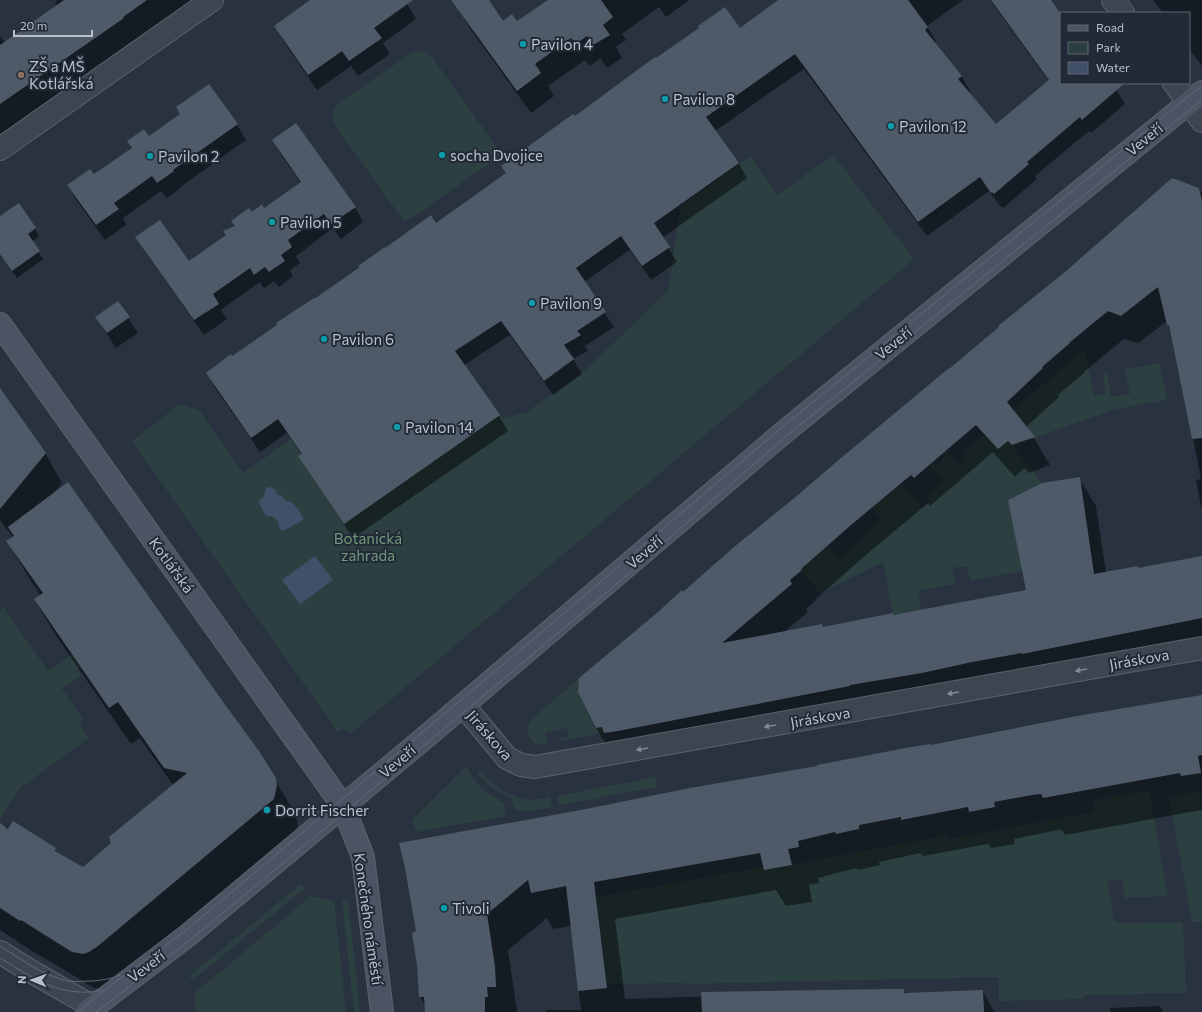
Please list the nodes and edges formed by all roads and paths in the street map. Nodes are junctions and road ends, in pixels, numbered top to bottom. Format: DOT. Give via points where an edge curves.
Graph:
graph roads {
  1 [pos="212,0"];
  2 [pos="1113,0"];
  3 [pos="1122,12"];
  4 [pos="1176,84"];
  5 [pos="1195,97"];
  6 [pos="1202,121"];
  7 [pos="0,148"];
  8 [pos="0,324"];
  9 [pos="1202,648"];
  10 [pos="463,705"];
  11 [pos="343,806"];
  12 [pos="0,952"];
  13 [pos="95,1010"];
  14 [pos="382,1012"];
  1 -- 7 [label="street"];
  2 -- 3 [label="street"];
  4 -- 5 [label="street"];
  5 -- 6 [label="street"];
  5 -- 10 [label="main road, Veveří" via="783,433"];
  8 -- 11 [label="main road, Kotlářská"];
  9 -- 10 [label="street, Jiráskova, one-way" via="535,767 521,765 507,758"];
  10 -- 11 [label="main road, Veveří"];
  11 -- 13 [label="main road, Veveří"];
  11 -- 14 [label="main road, Konečného náměstí" via="363,857"];
  12 -- 13 [label="street"];
}
